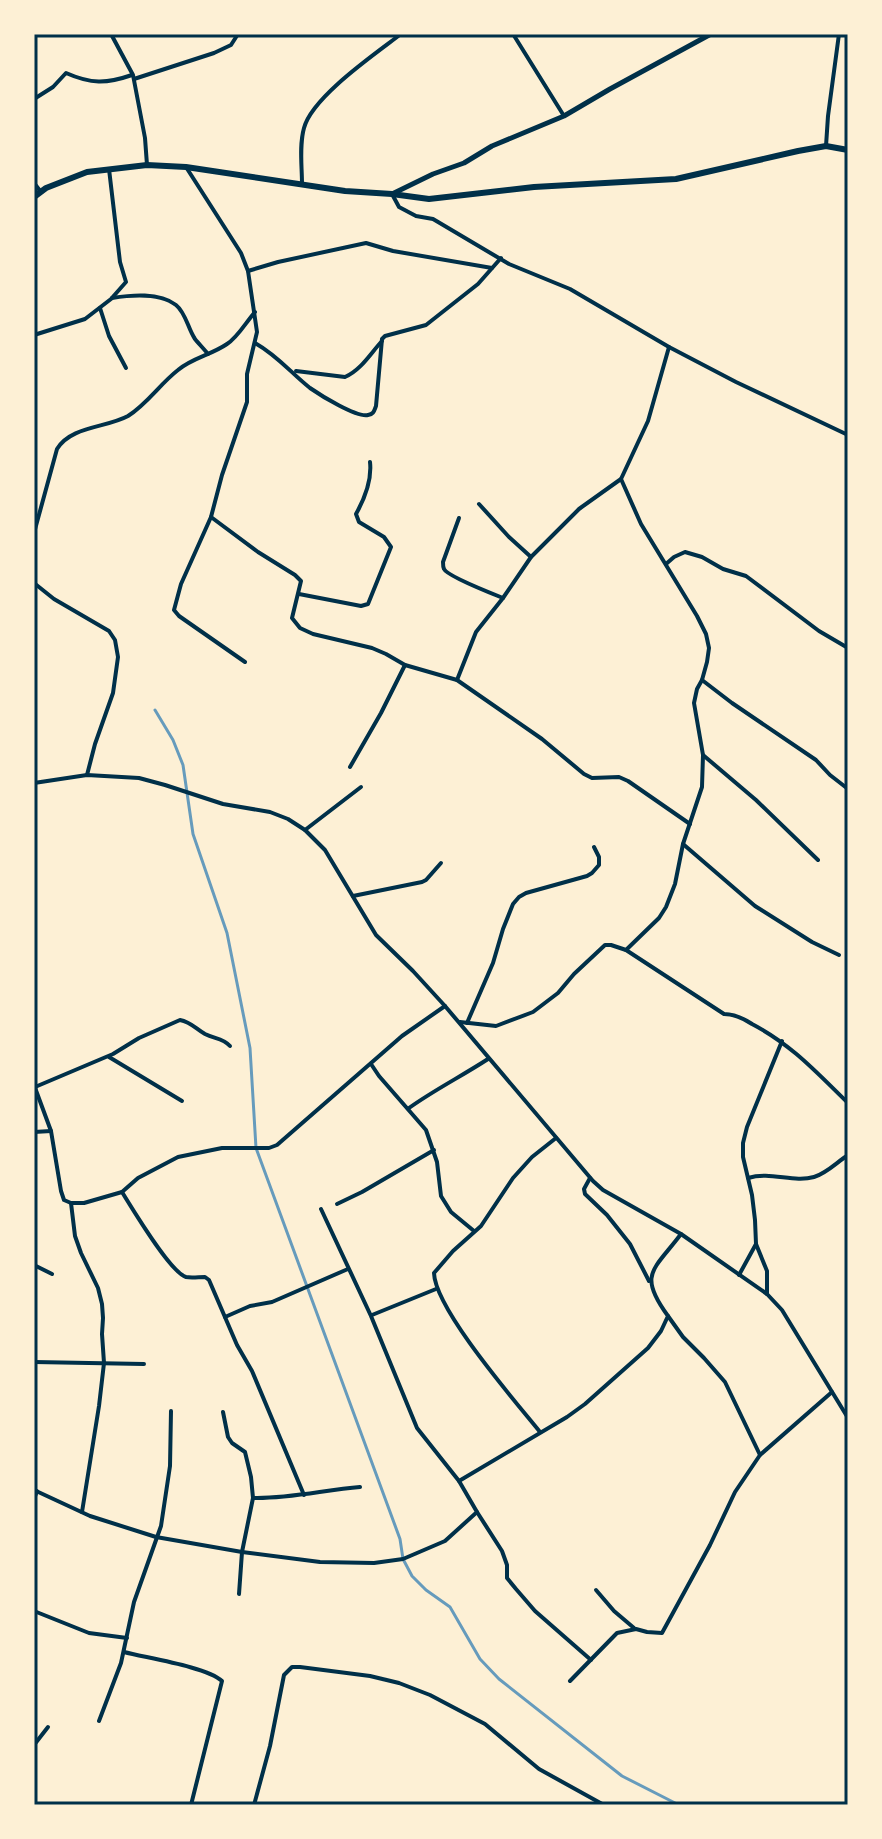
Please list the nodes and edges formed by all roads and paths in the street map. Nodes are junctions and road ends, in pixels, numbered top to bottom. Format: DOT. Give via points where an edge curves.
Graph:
graph roads {
  1 [pos="111,34"];
  2 [pos="238,34"];
  3 [pos="401,34"];
  4 [pos="513,34"];
  5 [pos="711,34"];
  6 [pos="839,34"];
  7 [pos="134,77"];
  8 [pos="34,99"];
  9 [pos="564,116"];
  10 [pos="826,146"];
  11 [pos="848,150"];
  12 [pos="147,165"];
  13 [pos="186,167"];
  14 [pos="109,169"];
  15 [pos="34,183"];
  16 [pos="302,184"];
  17 [pos="41,192"];
  18 [pos="392,194"];
  19 [pos="34,197"];
  20 [pos="501,258"];
  21 [pos="493,268"];
  22 [pos="248,271"];
  23 [pos="111,299"];
  24 [pos="100,308"];
  25 [pos="255,311"];
  26 [pos="34,335"];
  27 [pos="382,341"];
  28 [pos="255,343"];
  29 [pos="669,347"];
  30 [pos="208,354"];
  31 [pos="126,368"];
  32 [pos="293,371"];
  33 [pos="848,435"];
  34 [pos="370,462"];
  35 [pos="621,479"];
  36 [pos="479,504"];
  37 [pos="211,517"];
  38 [pos="459,518"];
  39 [pos="34,533"];
  40 [pos="531,557"];
  41 [pos="666,564"];
  42 [pos="34,583"];
  43 [pos="299,594"];
  44 [pos="503,598"];
  45 [pos="848,648"];
  46 [pos="245,662"];
  47 [pos="405,665"];
  48 [pos="457,680"];
  49 [pos="702,680"];
  50 [pos="703,755"];
  51 [pos="350,767"];
  52 [pos="87,775"];
  53 [pos="34,783"];
  54 [pos="361,787"];
  55 [pos="848,789"];
  56 [pos="690,824"];
  57 [pos="305,830"];
  58 [pos="683,844"];
  59 [pos="594,847"];
  60 [pos="818,860"];
  61 [pos="441,863"];
  62 [pos="353,896"];
  63 [pos="626,950"];
  64 [pos="839,955"];
  65 [pos="445,1006"];
  66 [pos="458,1021"];
  67 [pos="467,1023"];
  68 [pos="782,1041"];
  69 [pos="230,1046"];
  70 [pos="108,1056"];
  71 [pos="489,1058"];
  72 [pos="371,1064"];
  73 [pos="34,1086"];
  74 [pos="182,1101"];
  75 [pos="848,1103"];
  76 [pos="409,1108"];
  77 [pos="51,1131"];
  78 [pos="34,1132"];
  79 [pos="556,1138"];
  80 [pos="434,1150"];
  81 [pos="848,1155"];
  82 [pos="590,1178"];
  83 [pos="748,1178"];
  84 [pos="122,1192"];
  85 [pos="71,1203"];
  86 [pos="337,1204"];
  87 [pos="321,1209"];
  88 [pos="474,1231"];
  89 [pos="681,1234"];
  90 [pos="756,1244"];
  91 [pos="34,1265"];
  92 [pos="348,1269"];
  93 [pos="52,1274"];
  94 [pos="739,1275"];
  95 [pos="649,1281"];
  96 [pos="436,1289"];
  97 [pos="767,1294"];
  98 [pos="371,1316"];
  99 [pos="668,1316"];
  100 [pos="225,1317"];
  101 [pos="34,1362"];
  102 [pos="104,1363"];
  103 [pos="144,1364"];
  104 [pos="832,1391"];
  105 [pos="171,1411"];
  106 [pos="223,1412"];
  107 [pos="848,1418"];
  108 [pos="540,1432"];
  109 [pos="760,1455"];
  110 [pos="459,1481"];
  111 [pos="360,1487"];
  112 [pos="35,1490"];
  113 [pos="304,1495"];
  114 [pos="253,1498"];
  115 [pos="34,1499"];
  116 [pos="82,1512"];
  117 [pos="477,1512"];
  118 [pos="156,1537"];
  119 [pos="242,1552"];
  120 [pos="596,1590"];
  121 [pos="239,1594"];
  122 [pos="35,1611"];
  123 [pos="34,1618"];
  124 [pos="636,1629"];
  125 [pos="128,1638"];
  126 [pos="124,1652"];
  127 [pos="591,1660"];
  128 [pos="570,1681"];
  129 [pos="99,1721"];
  130 [pos="48,1727"];
  131 [pos="34,1745"];
  132 [pos="191,1805"];
  133 [pos="254,1805"];
  134 [pos="604,1805"];
  1 -- 7 [label="street"];
  2 -- 7 [label="street" via="231,45 214,53"];
  3 -- 16 [label="street" via="346,76 312,113 304,127"];
  4 -- 9 [label="street"];
  5 -- 9 [label="street"];
  6 -- 10 [label="street"];
  7 -- 8 [label="street" via="97,81 66,73"];
  7 -- 12 [label="street"];
  9 -- 18 [label="street"];
  10 -- 11 [label="main road"];
  10 -- 18 [label="main road" via="676,179 429,199"];
  12 -- 13 [label="main road"];
  12 -- 14 [label="main road"];
  13 -- 16 [label="main road"];
  13 -- 22 [label="street" via="232,236"];
  14 -- 17 [label="main road" via="87,172"];
  14 -- 23 [label="street" via="126,282"];
  15 -- 17 [label="street"];
  16 -- 18 [label="main road"];
  17 -- 19 [label="main road"];
  18 -- 20 [label="street" via="399,207 433,219"];
  20 -- 21 [label="street"];
  20 -- 29 [label="street" via="570,289"];
  21 -- 22 [label="street" via="366,243"];
  21 -- 27 [label="street" via="426,325"];
  22 -- 25 [label="street"];
  23 -- 24 [label="street"];
  23 -- 30 [label="street" via="134,295 176,305"];
  24 -- 26 [label="street" via="85,319"];
  24 -- 31 [label="street"];
  25 -- 28 [label="street"];
  25 -- 30 [label="street" via="231,340"];
  27 -- 32 [label="street" via="345,377"];
  27 -- 32 [label="street" via="372,414 356,414"];
  28 -- 32 [label="street"];
  28 -- 37 [label="street" via="247,402"];
  29 -- 33 [label="street"];
  29 -- 35 [label="street" via="648,421"];
  30 -- 39 [label="street" via="177,370 127,416 64,439"];
  34 -- 43 [label="street" via="371,475 356,514 391,547 368,604"];
  35 -- 40 [label="street" via="579,509"];
  35 -- 41 [label="street"];
  36 -- 40 [label="street"];
  37 -- 43 [label="street" via="295,575 301,581"];
  37 -- 46 [label="street" via="174,610"];
  38 -- 44 [label="street" via="444,569"];
  40 -- 44 [label="street"];
  41 -- 45 [label="street" via="685,552 746,576"];
  41 -- 49 [label="street" via="706,634 709,648"];
  42 -- 52 [label="street" via="115,640 113,693"];
  43 -- 47 [label="street" via="292,618 300,628 372,648"];
  44 -- 48 [label="street" via="476,632"];
  47 -- 48 [label="street"];
  47 -- 51 [label="street"];
  48 -- 56 [label="street" via="584,774 628,781"];
  49 -- 50 [label="street" via="694,703"];
  49 -- 55 [label="street" via="816,760"];
  50 -- 56 [label="street" via="702,787"];
  50 -- 60 [label="street"];
  52 -- 53 [label="street"];
  52 -- 57 [label="street" via="165,785 270,812"];
  54 -- 57 [label="street"];
  56 -- 58 [label="street"];
  57 -- 62 [label="street" via="325,850"];
  58 -- 63 [label="street" via="666,907"];
  58 -- 64 [label="street" via="755,906"];
  59 -- 67 [label="street" via="599,865 592,873 526,893 513,904"];
  61 -- 62 [label="street" via="422,882"];
  62 -- 65 [label="street" via="376,935"];
  63 -- 67 [label="street" via="605,945 533,1012 496,1026"];
  63 -- 68 [label="street" via="724,1014"];
  65 -- 66 [label="street"];
  65 -- 72 [label="street"];
  66 -- 67 [label="street"];
  66 -- 71 [label="street"];
  68 -- 75 [label="street"];
  68 -- 83 [label="street" via="745,1135"];
  69 -- 70 [label="street" via="180,1020"];
  70 -- 73 [label="street"];
  70 -- 74 [label="street"];
  71 -- 76 [label="street"];
  71 -- 79 [label="street"];
  72 -- 76 [label="street"];
  72 -- 84 [label="street" via="277,1145 178,1157"];
  73 -- 77 [label="street"];
  76 -- 80 [label="street"];
  77 -- 78 [label="street"];
  77 -- 85 [label="street" via="61,1191"];
  79 -- 82 [label="street"];
  79 -- 88 [label="street" via="513,1178"];
  80 -- 86 [label="street"];
  80 -- 88 [label="street" via="441,1196"];
  81 -- 83 [label="street" via="815,1177"];
  82 -- 89 [label="street"];
  82 -- 95 [label="street" via="585,1194 630,1244"];
  83 -- 90 [label="street"];
  84 -- 85 [label="street"];
  84 -- 100 [label="street" via="180,1274 209,1280"];
  85 -- 102 [label="street" via="75,1236 102,1304"];
  87 -- 92 [label="street"];
  88 -- 96 [label="street" via="434,1273"];
  89 -- 94 [label="street"];
  89 -- 95 [label="street"];
  90 -- 94 [label="street"];
  90 -- 97 [label="street" via="767,1271"];
  91 -- 93 [label="street"];
  92 -- 98 [label="street"];
  92 -- 100 [label="street"];
  94 -- 97 [label="street"];
  95 -- 99 [label="street"];
  96 -- 98 [label="street"];
  96 -- 108 [label="street" via="473,1348"];
  97 -- 104 [label="street"];
  98 -- 110 [label="street" via="417,1428"];
  99 -- 108 [label="street" via="648,1348 585,1404"];
  99 -- 109 [label="street" via="725,1382"];
  100 -- 113 [label="street"];
  101 -- 102 [label="street"];
  102 -- 103 [label="street"];
  102 -- 116 [label="street"];
  104 -- 107 [label="street"];
  104 -- 109 [label="street"];
  105 -- 118 [label="street" via="170,1466"];
  106 -- 114 [label="street" via="228,1437 245,1452"];
  108 -- 110 [label="street"];
  109 -- 124 [label="street" via="735,1492 662,1633"];
  110 -- 117 [label="street"];
  111 -- 113 [label="street"];
  112 -- 115 [label="street"];
  112 -- 116 [label="street"];
  113 -- 114 [label="street"];
  114 -- 119 [label="street"];
  116 -- 118 [label="street"];
  117 -- 119 [label="street" via="445,1541 403,1559 320,1562"];
  117 -- 127 [label="street" via="502,1551 507,1578 535,1611"];
  118 -- 119 [label="street"];
  118 -- 125 [label="street"];
  119 -- 121 [label="street"];
  120 -- 124 [label="street"];
  122 -- 123 [label="street"];
  122 -- 125 [label="street" via="89,1633"];
  124 -- 127 [label="street" via="614,1635"];
  125 -- 126 [label="street"];
  126 -- 129 [label="street"];
  126 -- 132 [label="street" via="196,1669 222,1681"];
  127 -- 128 [label="street"];
  130 -- 131 [label="street"];
  133 -- 134 [label="street" via="284,1675 300,1667 370,1676 430,1695 485,1724 539,1769"];
}
